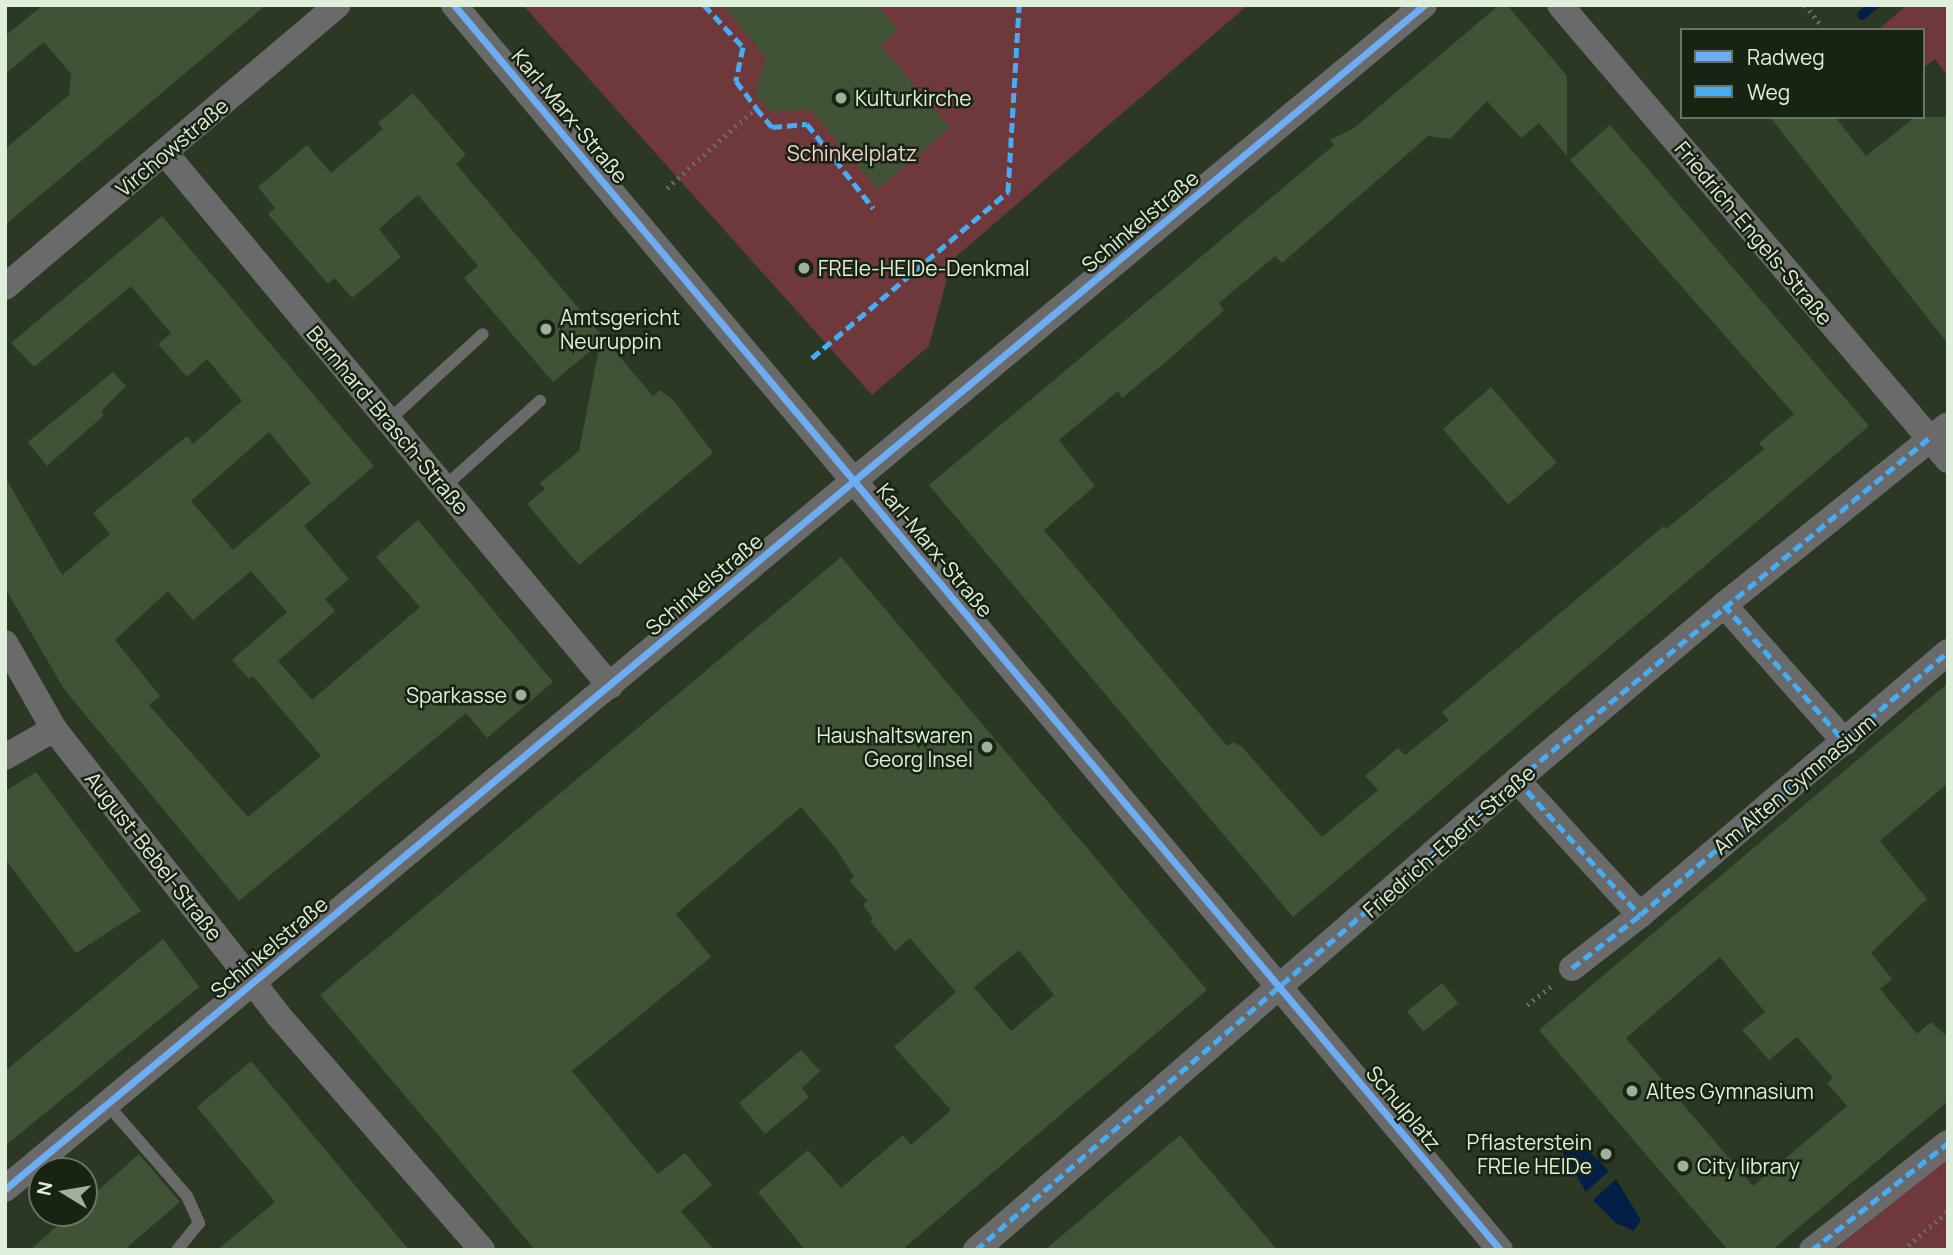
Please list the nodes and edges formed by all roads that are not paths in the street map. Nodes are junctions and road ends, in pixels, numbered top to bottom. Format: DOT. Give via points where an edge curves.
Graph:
graph roads {
  1 [pos="337,5"];
  2 [pos="454,5"];
  3 [pos="1424,5"];
  4 [pos="1560,5"];
  5 [pos="166,154"];
  6 [pos="5,287"];
  7 [pos="483,334"];
  8 [pos="540,401"];
  9 [pos="389,420"];
  10 [pos="1938,432"];
  11 [pos="1948,460"];
  12 [pos="855,482"];
  13 [pos="444,487"];
  14 [pos="1724,605"];
  15 [pos="5,643"];
  16 [pos="1948,652"];
  17 [pos="610,686"];
  18 [pos="54,729"];
  19 [pos="1845,742"];
  20 [pos="5,757"];
  21 [pos="1517,780"];
  22 [pos="1640,915"];
  23 [pos="1573,968"];
  24 [pos="253,982"];
  25 [pos="1281,989"];
  26 [pos="107,1104"];
  27 [pos="1946,1145"];
  28 [pos="5,1189"];
  29 [pos="177,1250"];
  30 [pos="482,1250"];
  31 [pos="976,1250"];
  32 [pos="1500,1250"];
  33 [pos="1812,1250"];
  1 -- 5 [label="street, Virchowstraße"];
  2 -- 12 [label="street, Karl-Marx-Straße"];
  3 -- 12 [label="street, Schinkelstraße"];
  4 -- 10 [label="street, Friedrich-Engels-Straße"];
  5 -- 6 [label="street, Virchowstraße"];
  5 -- 9 [label="street, Bernhard-Brasch-Straße"];
  7 -- 9 [label="lane"];
  8 -- 13 [label="lane"];
  9 -- 13 [label="street, Bernhard-Brasch-Straße"];
  10 -- 11 [label="street, Friedrich-Engels-Straße"];
  10 -- 14 [label="street, Friedrich-Ebert-Straße"];
  12 -- 17 [label="street, Schinkelstraße"];
  12 -- 25 [label="street, Karl-Marx-Straße"];
  13 -- 17 [label="street, Bernhard-Brasch-Straße"];
  14 -- 19 [label="street"];
  14 -- 21 [label="street, Friedrich-Ebert-Straße"];
  15 -- 18 [label="street, August-Bebel-Straße"];
  16 -- 19 [label="street, Am Alten Gymnasium"];
  17 -- 24 [label="street, Schinkelstraße"];
  18 -- 20 [label="street"];
  18 -- 24 [label="street, August-Bebel-Straße"];
  19 -- 22 [label="street, Am Alten Gymnasium"];
  21 -- 22 [label="street"];
  21 -- 25 [label="street, Friedrich-Ebert-Straße"];
  22 -- 23 [label="street, Am Alten Gymnasium"];
  24 -- 26 [label="street, Schinkelstraße"];
  24 -- 30 [label="street, August-Bebel-Straße"];
  25 -- 31 [label="street, Friedrich-Ebert-Straße"];
  25 -- 32 [label="street, Schulplatz"];
  26 -- 28 [label="street, Schinkelstraße"];
  26 -- 29 [label="lane" via="187,1196 199,1223"];
  27 -- 33 [label="street"];
}
